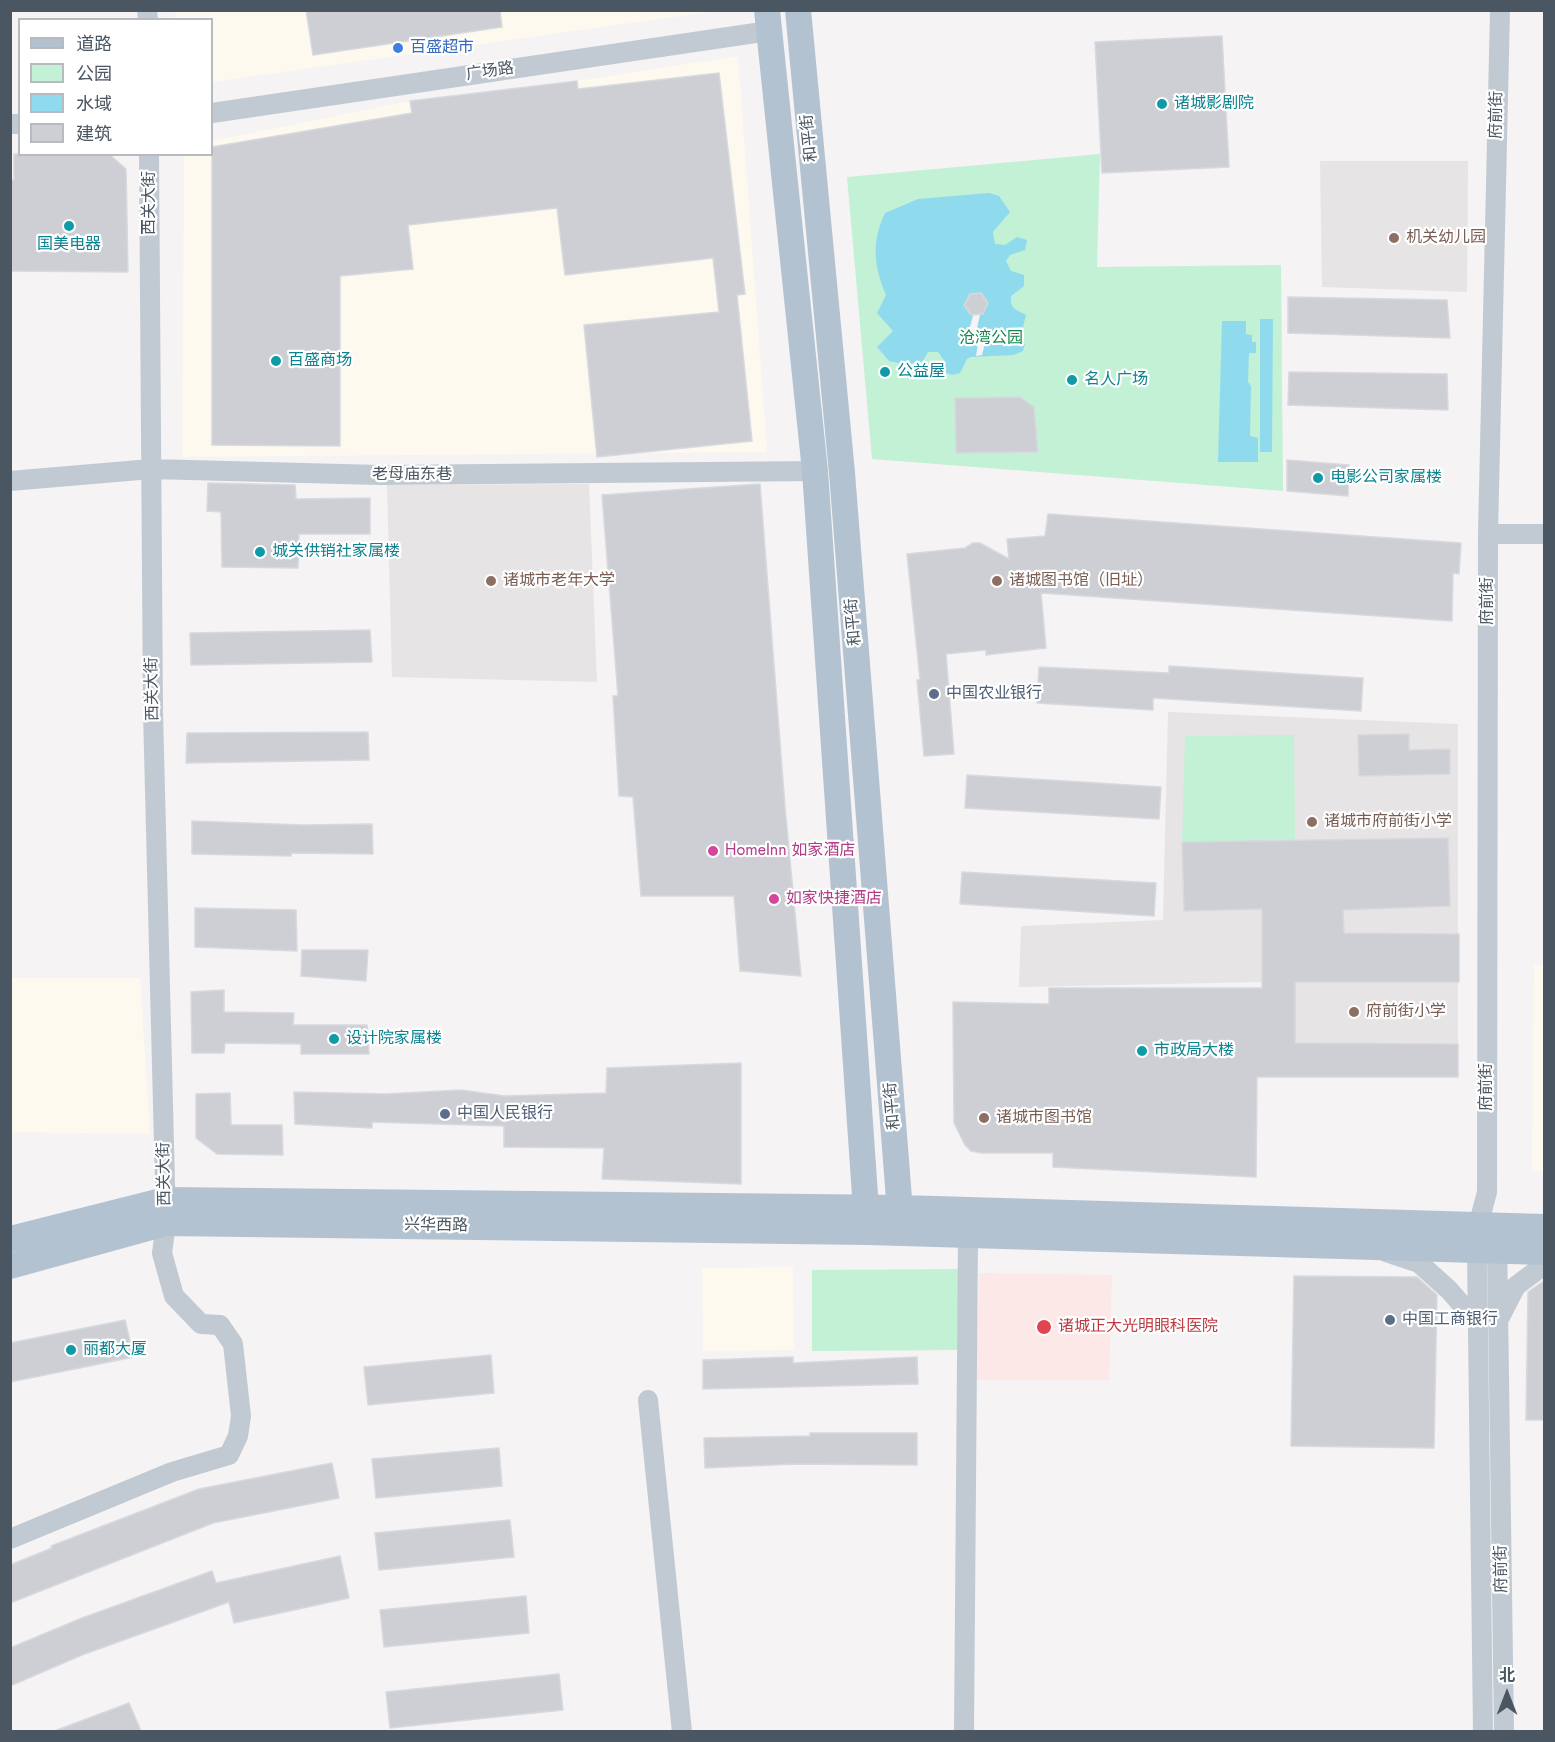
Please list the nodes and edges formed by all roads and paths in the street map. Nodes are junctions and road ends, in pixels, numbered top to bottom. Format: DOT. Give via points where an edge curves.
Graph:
graph roads {
  1 [pos="798,10"];
  2 [pos="1500,10"];
  3 [pos="768,21"];
  4 [pos="213,113"];
  5 [pos="149,156"];
  6 [pos="151,469"];
  7 [pos="815,471"];
  8 [pos="10,482"];
  9 [pos="1488,534"];
  10 [pos="1545,534"];
  11 [pos="901,1208"];
  12 [pos="165,1211"];
  13 [pos="867,1220"];
  14 [pos="1487,1226"];
  15 [pos="1545,1227"];
  16 [pos="901,1233"];
  17 [pos="968,1234"];
  18 [pos="10,1239"];
  19 [pos="1369,1246"];
  20 [pos="1487,1251"];
  21 [pos="1545,1252"];
  22 [pos="1545,1265"];
  23 [pos="10,1266"];
  24 [pos="1498,1319"];
  25 [pos="1477,1322"];
  26 [pos="648,1400"];
  27 [pos="10,1539"];
  28 [pos="682,1731"];
  29 [pos="964,1731"];
  30 [pos="1482,1731"];
  31 [pos="1504,1731"];
  1 -- 11 [label="main road, 和平街" via="843,485"];
  2 -- 9 [label="street, 府前街"];
  3 -- 4 [label="street, 广场路"];
  3 -- 7 [label="main road, 和平街"];
  5 -- 6 [label="street, 西关大街"];
  6 -- 7 [label="street, 老母庙东巷" via="380,476"];
  6 -- 8 [label="street, 老母庙东巷"];
  6 -- 12 [label="street, 西关大街"];
  7 -- 13 [label="main road, 和平街"];
  9 -- 10 [label="street"];
  9 -- 14 [label="street, 府前街"];
  11 -- 13 [label="main road"];
  11 -- 14 [label="main road"];
  11 -- 16 [label="main road, 和平街"];
  12 -- 13 [label="main road"];
  12 -- 18 [label="main road"];
  12 -- 23 [label="main road"];
  12 -- 27 [label="street, 西关大街" via="162,1253 174,1296 201,1324 220,1325 233,1344 241,1416 234,1445 229,1455 172,1472"];
  13 -- 16 [label="main road"];
  14 -- 15 [label="main road"];
  14 -- 20 [label="street, 府前街"];
  16 -- 17 [label="main road"];
  17 -- 19 [label="main road"];
  17 -- 29 [label="street"];
  19 -- 20 [label="main road"];
  19 -- 25 [label="street" via="1419,1263"];
  20 -- 21 [label="main road"];
  20 -- 24 [label="street, 府前街"];
  20 -- 25 [label="street, 府前街"];
  22 -- 24 [label="street" via="1516,1286"];
  24 -- 31 [label="street, 府前街"];
  25 -- 30 [label="street, 府前街"];
  26 -- 28 [label="street"];
}
